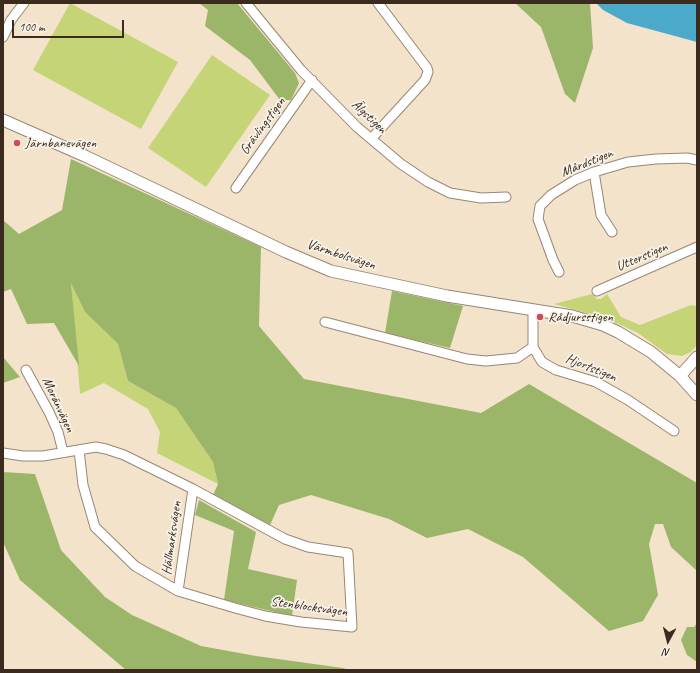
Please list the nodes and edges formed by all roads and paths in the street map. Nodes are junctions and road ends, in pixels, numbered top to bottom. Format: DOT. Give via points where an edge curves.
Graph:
graph roads {
  1 [pos="24,3"];
  2 [pos="246,3"];
  3 [pos="378,3"];
  4 [pos="3,37"];
  5 [pos="312,80"];
  6 [pos="3,120"];
  7 [pos="371,139"];
  8 [pos="697,160"];
  9 [pos="594,172"];
  10 [pos="236,188"];
  11 [pos="506,197"];
  12 [pos="612,232"];
  13 [pos="697,247"];
  14 [pos="560,272"];
  15 [pos="597,291"];
  16 [pos="534,310"];
  17 [pos="325,322"];
  18 [pos="533,347"];
  19 [pos="697,357"];
  20 [pos="26,370"];
  21 [pos="680,376"];
  22 [pos="697,395"];
  23 [pos="674,430"];
  24 [pos="79,450"];
  25 [pos="63,452"];
  26 [pos="3,453"];
  27 [pos="193,489"];
  28 [pos="178,591"];
  1 -- 4 [label="street" via="11,20"];
  2 -- 5 [label="street, Älgstigen" via="287,54"];
  3 -- 7 [label="street" via="428,72 425,80"];
  5 -- 7 [label="street, Älgstigen"];
  5 -- 10 [label="street, Grävlingstigen"];
  6 -- 16 [label="street, Värmbolsvägen" via="331,271 447,296"];
  7 -- 11 [label="street, Älgstigen" via="411,171 439,188 462,196"];
  8 -- 9 [label="street, Mårdstigen" via="687,158 628,162"];
  9 -- 12 [label="street" via="601,215"];
  9 -- 14 [label="street, Mårdstigen" via="551,194 540,206 540,225"];
  13 -- 15 [label="street, Utterstigen"];
  16 -- 18 [label="street"];
  16 -- 21 [label="street, Värmbolsvägen" via="572,316 618,332 651,352"];
  17 -- 18 [label="street" via="467,359 495,362 517,358"];
  18 -- 23 [label="street, Hjortstigen" via="542,362 548,366 596,382"];
  19 -- 21 [label="street"];
  20 -- 25 [label="street, Moränvägen" via="55,425"];
  21 -- 22 [label="street, Värmbolsvägen"];
  24 -- 25 [label="street, Stenblocksvägen"];
  24 -- 27 [label="street, Stenblocksvägen" via="96,447 113,451"];
  24 -- 28 [label="street, Stenblocksvägen" via="83,485 95,527 135,566"];
  25 -- 26 [label="street, Stenblocksvägen" via="43,456"];
  27 -- 28 [label="street, Hällmarksvägen"];
  27 -- 28 [label="street, Stenblocksvägen" via="285,539 308,547 348,553 352,627 265,616"];
}
